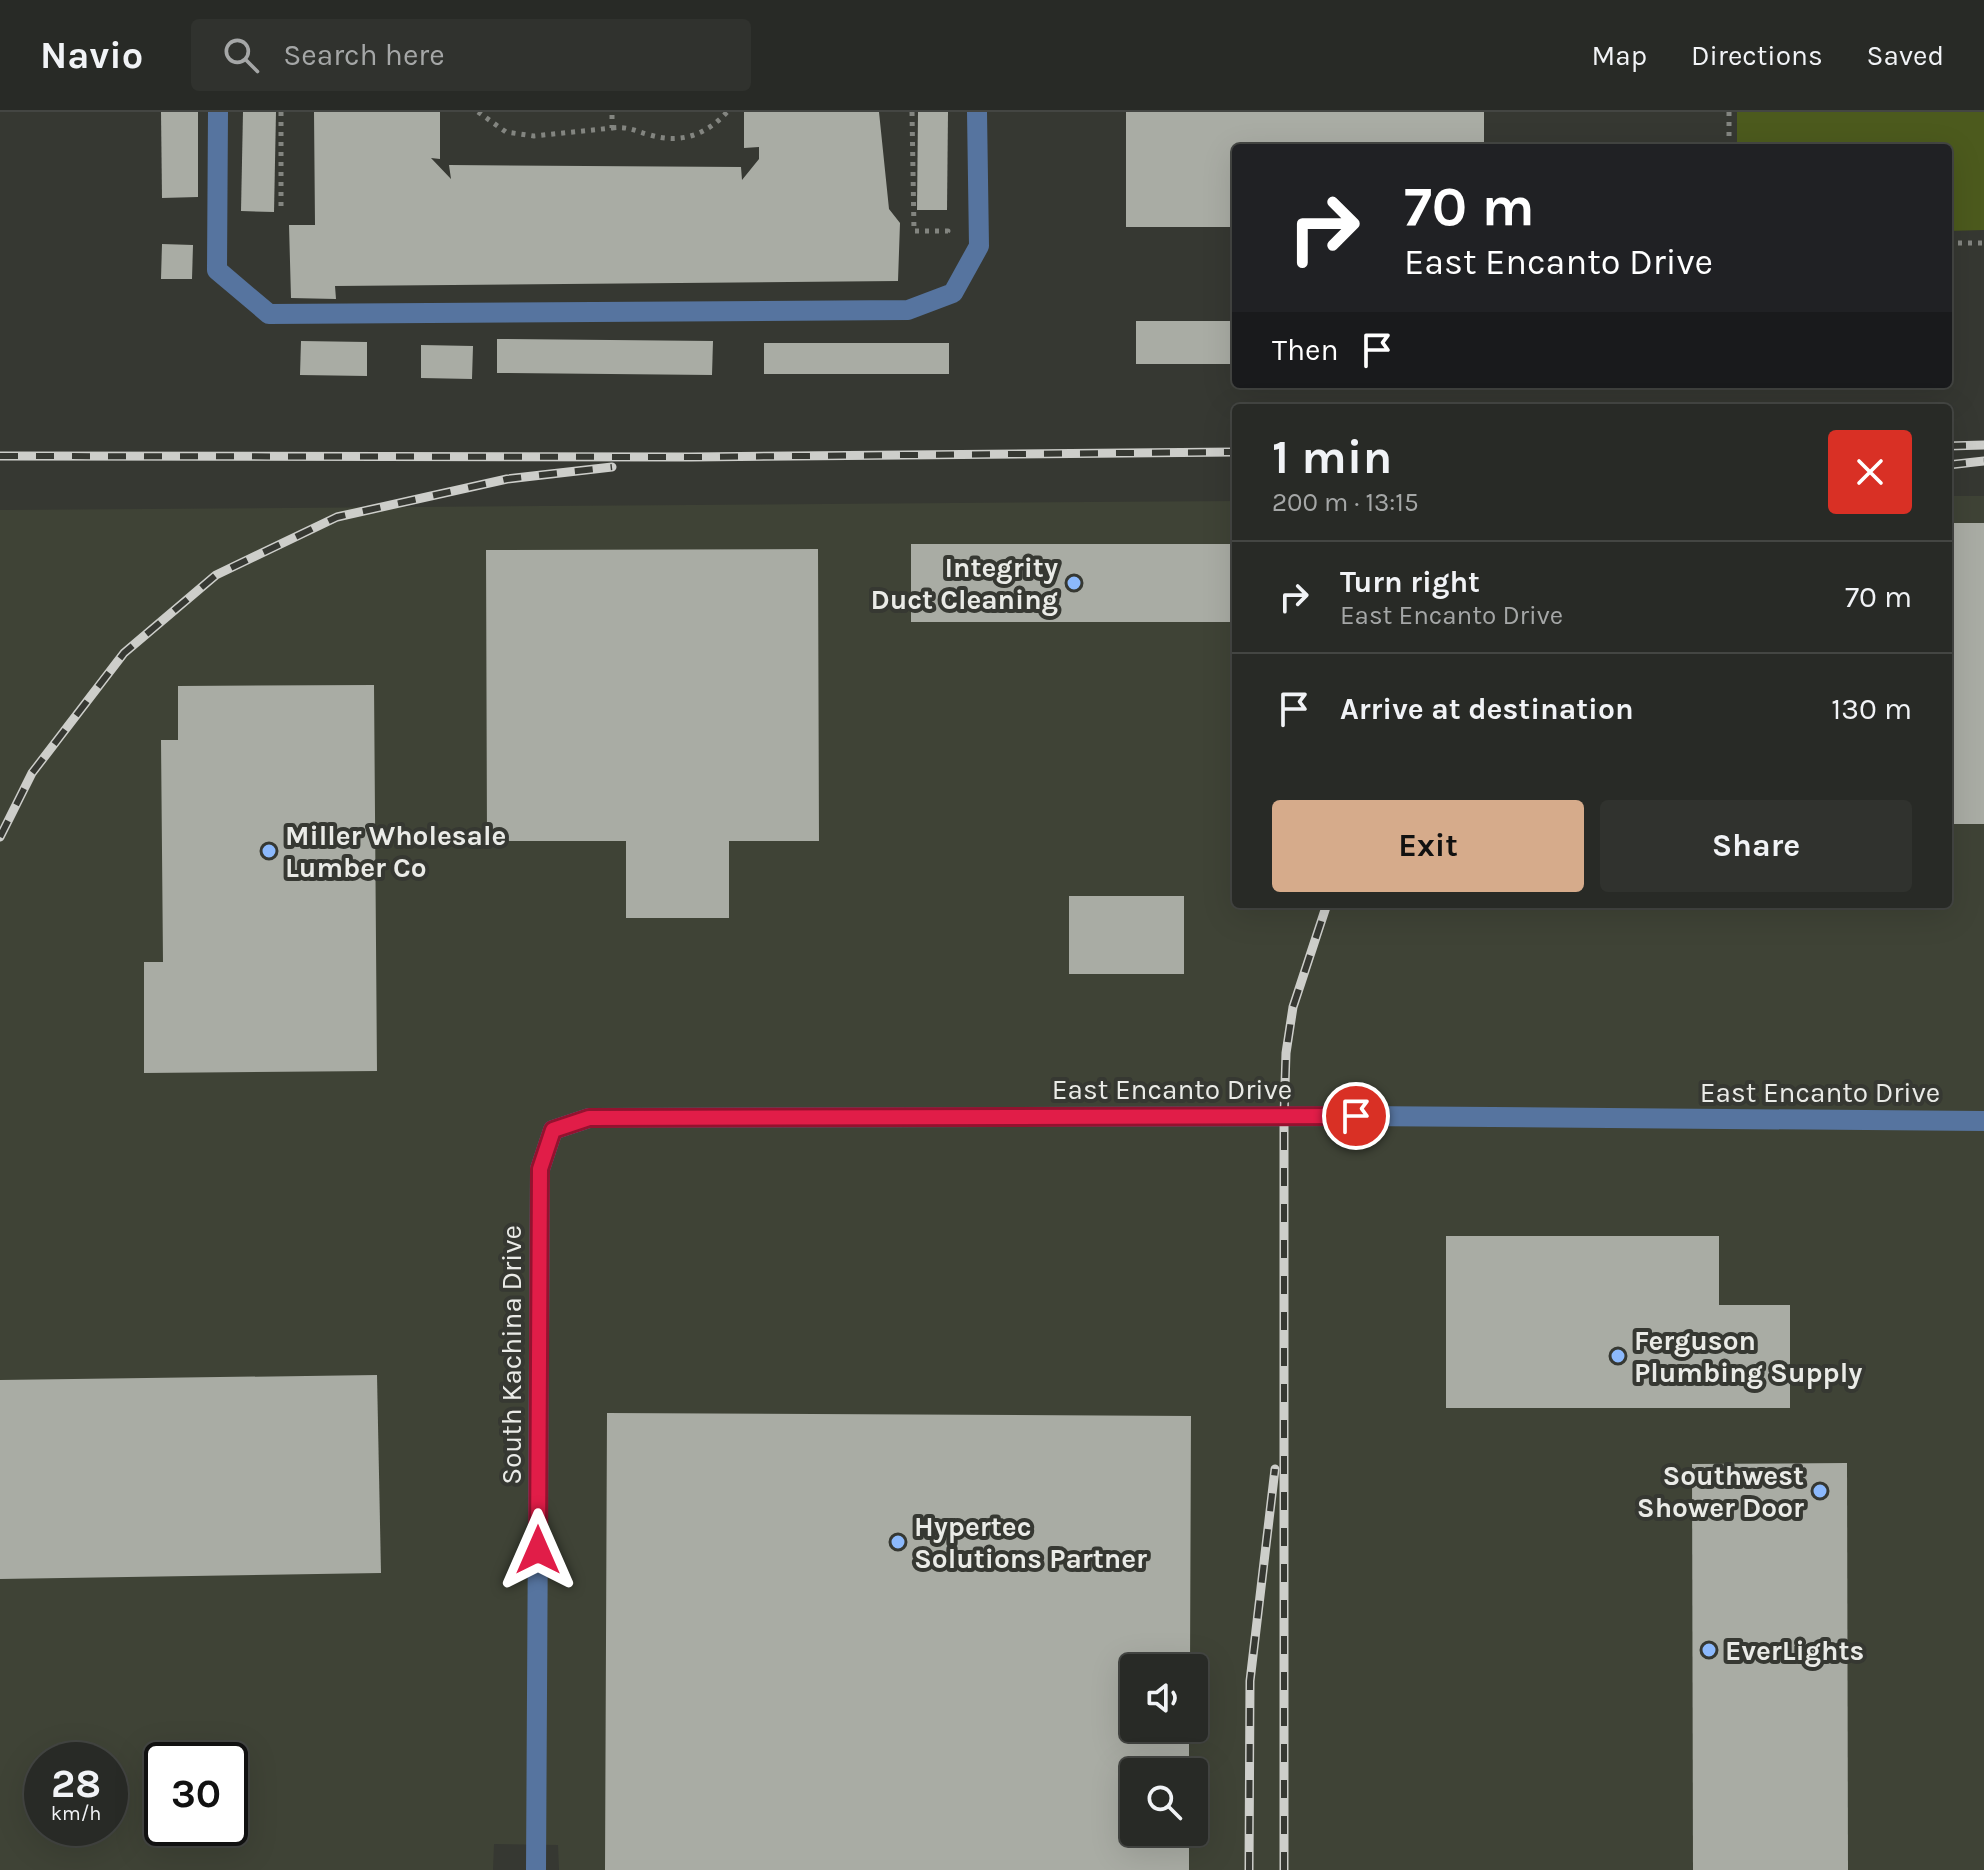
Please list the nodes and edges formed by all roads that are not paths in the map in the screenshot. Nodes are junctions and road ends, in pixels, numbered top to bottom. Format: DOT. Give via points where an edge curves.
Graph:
graph roads {
  1 [pos="218,112"];
  2 [pos="977,112"];
  3 [pos="1984,1121"];
  4 [pos="553,1130"];
  5 [pos="536,1870"];
  1 -- 2 [label="street" via="217,270 269,314 908,310 953,293 979,246"];
  3 -- 4 [label="street, East Encanto Drive" via="589,1118"];
  4 -- 5 [label="street, South Kachina Drive" via="540,1169"];
}
